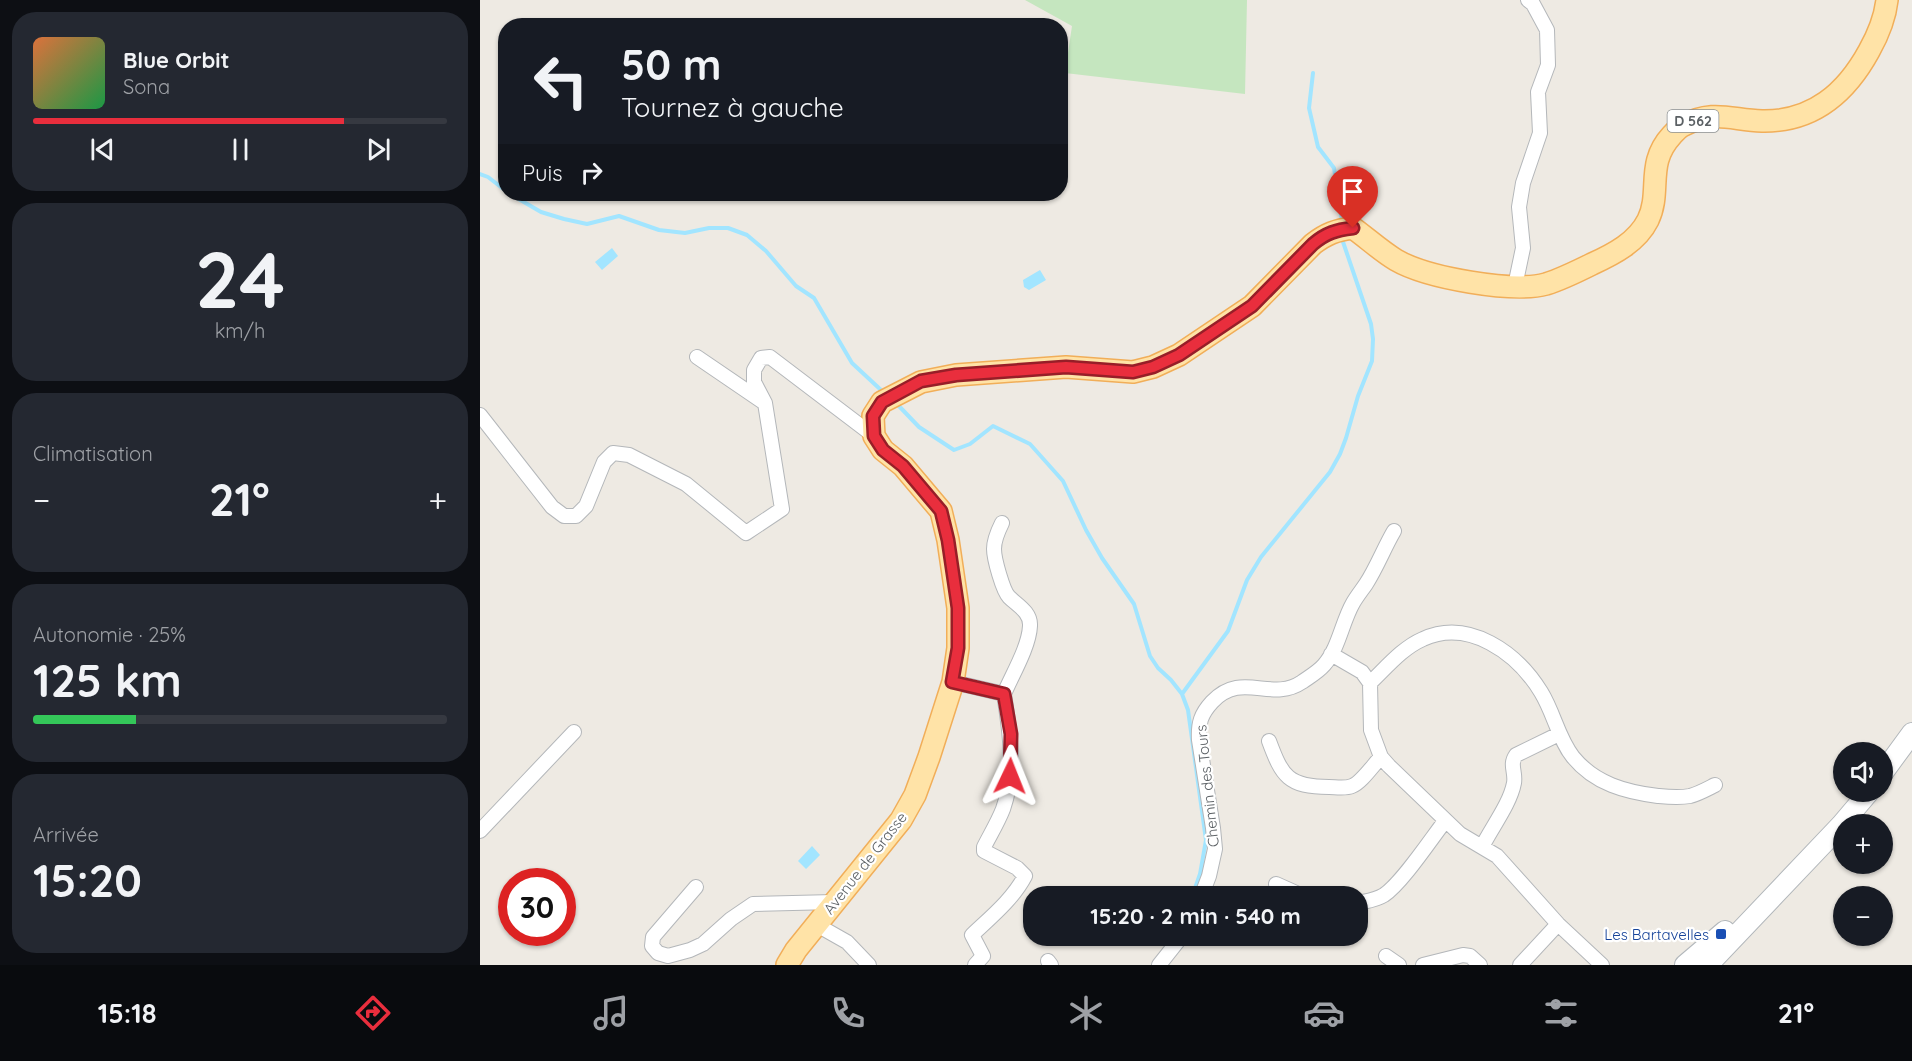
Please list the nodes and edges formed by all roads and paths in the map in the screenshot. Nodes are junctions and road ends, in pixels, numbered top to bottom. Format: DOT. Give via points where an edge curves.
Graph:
graph roads {
  1 [pos="1528,0"];
  2 [pos="1887,0"];
  3 [pos="1515,286"];
  4 [pos="697,357"];
  5 [pos="765,403"];
  6 [pos="480,415"];
  7 [pos="874,436"];
  8 [pos="1002,524"];
  9 [pos="1394,531"];
  10 [pos="1331,654"];
  11 [pos="952,682"];
  12 [pos="1370,683"];
  13 [pos="1004,694"];
  14 [pos="574,732"];
  15 [pos="1912,733"];
  16 [pos="1560,734"];
  17 [pos="1269,741"];
  18 [pos="1381,757"];
  19 [pos="1893,759"];
  20 [pos="1715,785"];
  21 [pos="1861,802"];
  22 [pos="1445,821"];
  23 [pos="480,831"];
  24 [pos="1482,847"];
  25 [pos="1791,876"];
  26 [pos="1276,884"];
  27 [pos="1205,886"];
  28 [pos="1280,886"];
  29 [pos="696,887"];
  30 [pos="1368,901"];
  31 [pos="834,903"];
  32 [pos="1558,924"];
  33 [pos="817,926"];
  34 [pos="1174,946"];
  35 [pos="1386,956"];
  36 [pos="1161,962"];
  37 [pos="787,965"];
  38 [pos="869,965"];
  39 [pos="975,965"];
  40 [pos="1399,965"];
  41 [pos="1424,965"];
  42 [pos="1480,965"];
  43 [pos="1520,965"];
  44 [pos="1602,965"];
  45 [pos="1685,965"];
  46 [pos="1708,965"];
  1 -- 3 [label="street" via="1546,30 1548,65 1538,92 1539,133 1519,207 1523,248"];
  2 -- 3 [label="main road, D 562" via="1875,41 1858,71 1839,93 1820,107 1792,117 1762,121 1722,116 1698,119 1680,128 1665,142 1657,160 1651,213 1632,241 1609,257 1546,284"];
  3 -- 7 [label="main road, D 562" via="1423,272 1396,260 1353,228 1337,230 1313,244 1252,306 1179,355 1153,367 1133,372 1066,367 1029,369 921,381 882,402 873,416"];
  4 -- 5 [label="street"];
  5 -- 6 [label="street" via="783,509 746,533 686,484 629,455 613,453 604,462 586,506 576,516 564,516 552,507"];
  5 -- 7 [label="street" via="754,382 754,370 760,358 770,357"];
  7 -- 11 [label="main road, Avenue de Grasse" via="941,511 958,608 958,648"];
  8 -- 13 [label="street" via="993,552 1007,596 1028,615 1031,624"];
  9 -- 10 [label="street, Chemin des Tours" via="1353,603"];
  10 -- 12 [label="street" via="1362,672"];
  10 -- 27 [label="street, Chemin des Tours" via="1323,666 1299,684 1275,690 1239,687 1222,692 1200,718 1199,740 1215,849"];
  11 -- 13 [label="street"];
  11 -- 31 [label="main road, Avenue de Grasse" via="915,795 901,820"];
  12 -- 16 [label="street" via="1421,640 1463,632 1497,646 1530,675"];
  12 -- 18 [label="street" via="1371,730"];
  13 -- 39 [label="street" via="1011,734 1010,776 1003,809 984,851 1025,876 972,935 983,956"];
  14 -- 23 [label="street"];
  15 -- 19 [label="street"];
  16 -- 20 [label="street" via="1588,773 1624,790 1674,798 1692,796"];
  16 -- 24 [label="street" via="1516,755 1509,800"];
  17 -- 18 [label="street" via="1278,766 1290,780 1322,787 1351,787"];
  18 -- 22 [label="street"];
  21 -- 25 [label="street"];
  22 -- 24 [label="street"];
  22 -- 30 [label="street" via="1397,883 1386,894"];
  24 -- 32 [label="street" via="1497,856"];
  25 -- 45 [label="street"];
  25 -- 46 [label="street"];
  26 -- 28 [label="street"];
  29 -- 31 [label="street" via="653,937 652,946 658,953 668,956 703,944 753,904"];
  31 -- 33 [label="main road, Avenue de Grasse"];
  32 -- 43 [label="street"];
  32 -- 44 [label="street"];
  33 -- 37 [label="main road, Avenue de Grasse"];
  33 -- 38 [label="street" via="847,942"];
  34 -- 36 [label="street"];
  35 -- 40 [label="street"];
  41 -- 42 [label="street" via="1463,955"];
}
